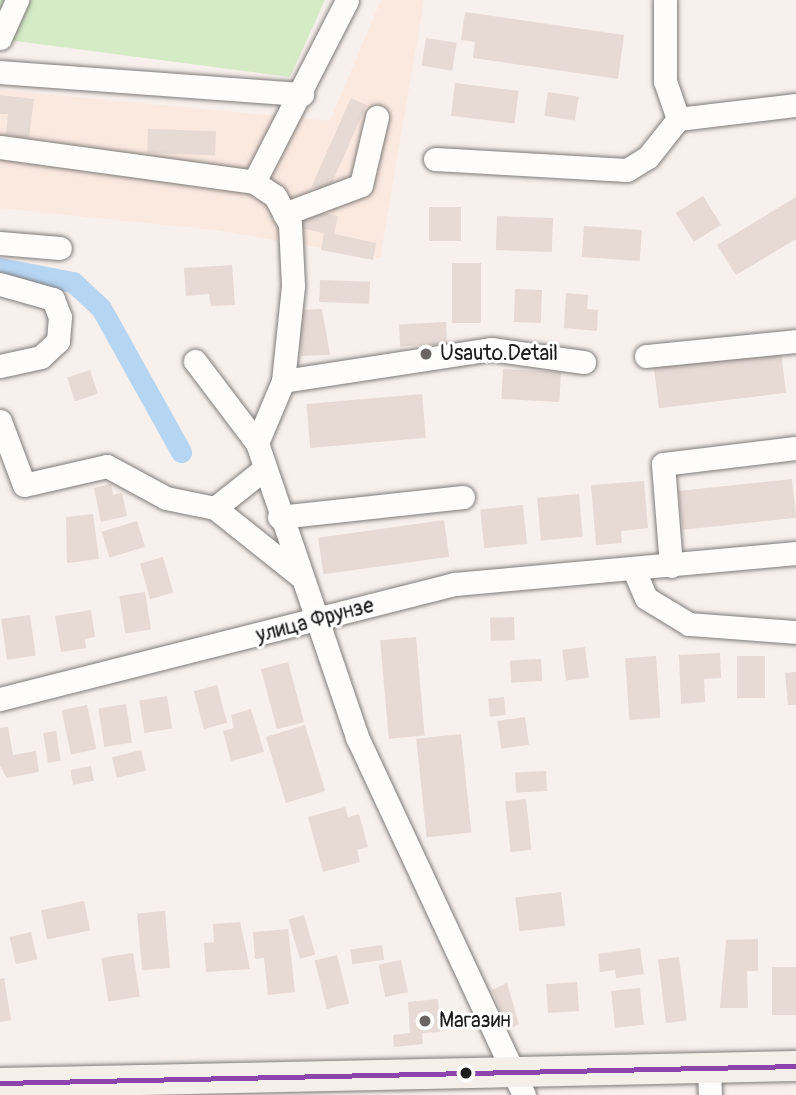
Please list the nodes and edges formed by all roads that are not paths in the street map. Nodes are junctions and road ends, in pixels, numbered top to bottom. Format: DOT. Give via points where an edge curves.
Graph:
graph roads {
  1 [pos="17,0"];
  2 [pos="347,0"];
  3 [pos="660,5"];
  4 [pos="0,38"];
  5 [pos="0,72"];
  6 [pos="302,94"];
  7 [pos="796,106"];
  8 [pos="377,117"];
  9 [pos="678,119"];
  10 [pos="0,147"];
  11 [pos="435,159"];
  12 [pos="254,182"];
  13 [pos="284,214"];
  14 [pos="0,243"];
  15 [pos="60,248"];
  16 [pos="0,284"];
  17 [pos="796,341"];
  18 [pos="646,356"];
  19 [pos="195,361"];
  20 [pos="584,362"];
  21 [pos="0,366"];
  22 [pos="283,381"];
  23 [pos="0,421"];
  24 [pos="257,443"];
  25 [pos="796,448"];
  26 [pos="263,470"];
  27 [pos="463,496"];
  28 [pos="215,508"];
  29 [pos="279,517"];
  30 [pos="796,553"];
  31 [pos="671,566"];
  32 [pos="635,570"];
  33 [pos="299,575"];
  34 [pos="318,622"];
  35 [pos="796,632"];
  36 [pos="0,699"];
  37 [pos="796,1066"];
  38 [pos="710,1082"];
  39 [pos="0,1083"];
  40 [pos="521,1084"];
  41 [pos="376,1085"];
  1 -- 4 [label="street"];
  2 -- 6 [label="street"];
  3 -- 9 [label="street" via="665,81"];
  5 -- 6 [label="street"];
  6 -- 12 [label="street"];
  7 -- 9 [label="street"];
  8 -- 13 [label="street" via="361,185"];
  9 -- 11 [label="street" via="648,157 627,170"];
  10 -- 12 [label="street"];
  12 -- 13 [label="street" via="275,196"];
  13 -- 22 [label="street" via="293,286"];
  14 -- 15 [label="street"];
  16 -- 21 [label="street" via="53,299 60,317 58,341 41,357"];
  17 -- 18 [label="street"];
  19 -- 24 [label="street"];
  20 -- 22 [label="street" via="491,349"];
  22 -- 24 [label="street"];
  23 -- 28 [label="street" via="24,485 107,466 166,498"];
  24 -- 26 [label="street"];
  25 -- 31 [label="street" via="663,464"];
  26 -- 28 [label="street"];
  26 -- 29 [label="street"];
  27 -- 29 [label="street"];
  28 -- 33 [label="street"];
  29 -- 33 [label="street"];
  30 -- 31 [label="street, улица Фрунзе"];
  31 -- 32 [label="street, улица Фрунзе"];
  32 -- 34 [label="street, улица Фрунзе" via="455,584"];
  32 -- 35 [label="street" via="646,598 689,624"];
  33 -- 34 [label="street"];
  34 -- 36 [label="street, улица Фрунзе"];
  34 -- 40 [label="street" via="357,737"];
  37 -- 38 [label="main road"];
  38 -- 40 [label="main road"];
  39 -- 41 [label="main road"];
  40 -- 41 [label="main road"];
}
